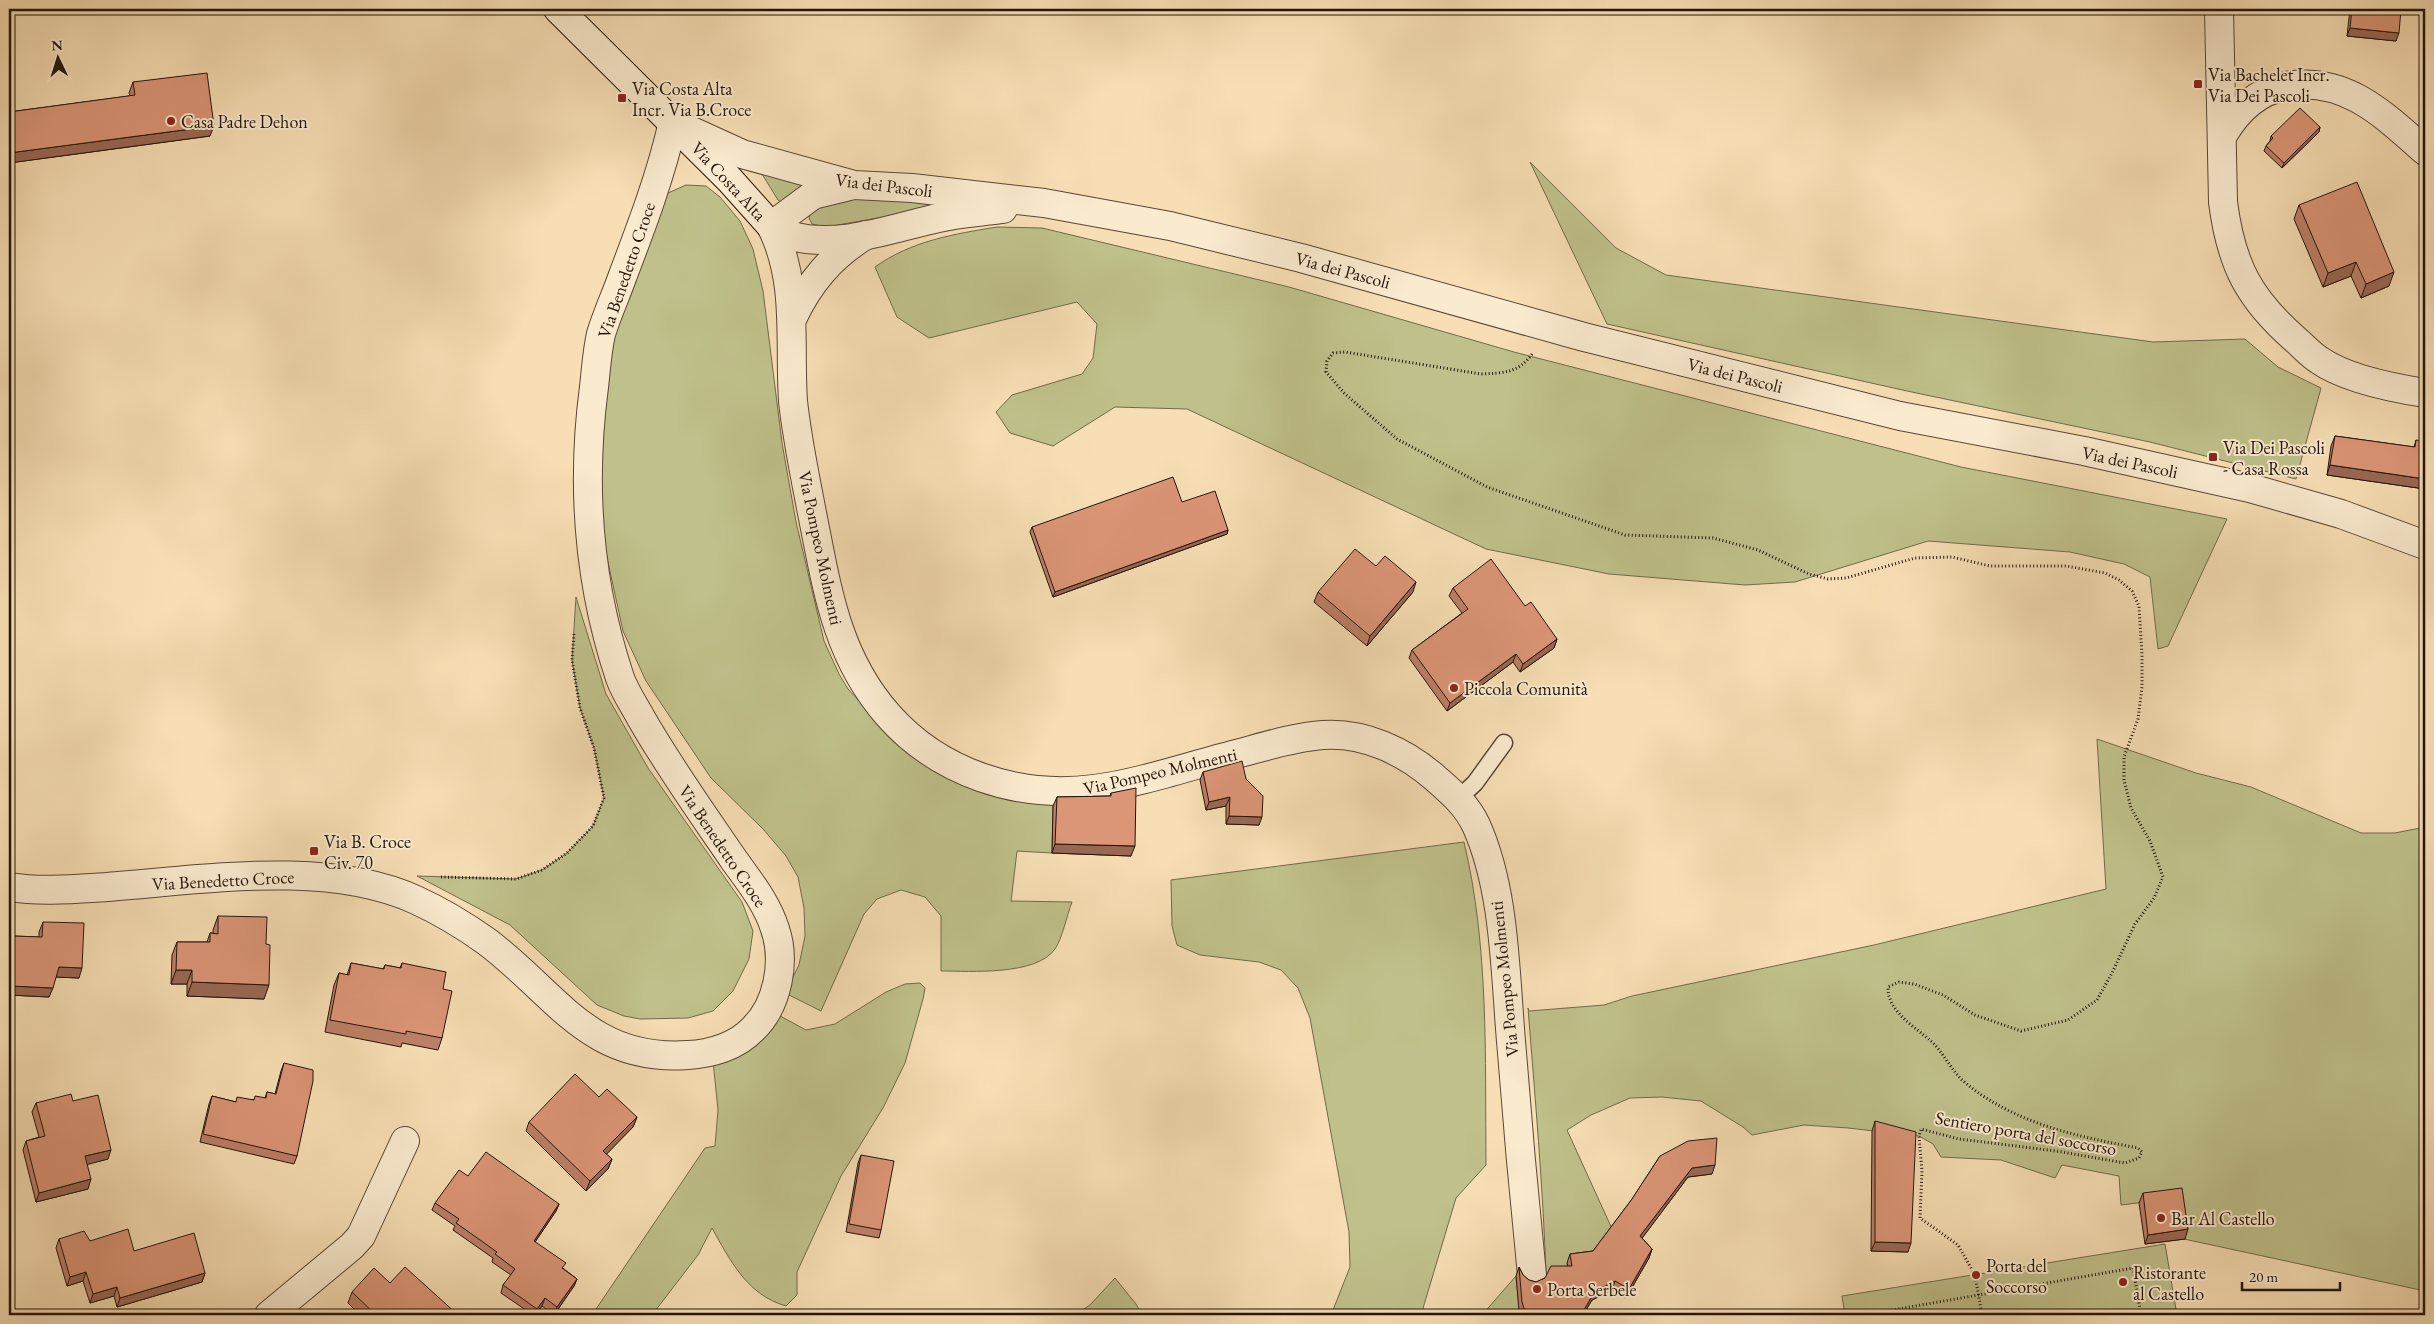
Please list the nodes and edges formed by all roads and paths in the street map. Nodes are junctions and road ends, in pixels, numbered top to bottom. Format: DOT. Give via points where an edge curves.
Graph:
graph roads {
  1 [pos="558,9"];
  2 [pos="2218,9"];
  3 [pos="673,122"];
  4 [pos="2223,136"];
  5 [pos="2425,151"];
  6 [pos="854,185"];
  7 [pos="1044,203"];
  8 [pos="771,226"];
  9 [pos="866,235"];
  10 [pos="792,319"];
  11 [pos="1534,351"];
  12 [pos="2425,393"];
  13 [pos="2425,544"];
  14 [pos="574,633"];
  15 [pos="1504,743"];
  16 [pos="1459,798"];
  17 [pos="437,877"];
  18 [pos="9,887"];
  19 [pos="405,1141"];
  20 [pos="1532,1275"];
  21 [pos="1979,1294"];
  22 [pos="269,1315"];
  23 [pos="1864,1315"];
  24 [pos="1982,1315"];
  25 [pos="2141,1315"];
  1 -- 3 [label="street, Via Costa Alta"];
  2 -- 4 [label="street"];
  3 -- 6 [label="street, Via dei Pascoli" via="742,154"];
  3 -- 8 [label="street, Via Costa Alta"];
  3 -- 18 [label="street, Via Benedetto Croce" via="664,162 601,336 588,433 587,495 602,617 622,684 662,755 760,896 776,931 779,961 776,989 766,1014 752,1031 726,1047 696,1055 639,1053 617,1046 578,1022 486,941 415,899 376,886 278,874 55,890"];
  4 -- 5 [label="street" via="2233,118 2259,96 2304,83 2325,85 2360,99"];
  4 -- 12 [label="street" via="2226,228 2235,260 2265,312 2320,361 2348,374"];
  6 -- 7 [label="street, Via dei Pascoli"];
  6 -- 8 [label="street" via="813,195"];
  7 -- 9 [label="street, Via dei Pascoli" via="941,217"];
  7 -- 13 [label="street, Via dei Pascoli" via="1170,226 1302,258 1584,337 1900,416 2084,451 2250,488 2341,514"];
  8 -- 9 [label="street, Via dei Pascoli" via="792,236 818,240"];
  8 -- 10 [label="street, Via Pompeo Molmenti" via="781,246 789,277"];
  9 -- 10 [label="street, Via dei Pascoli" via="848,246 820,272"];
  10 -- 16 [label="street, Via Pompeo Molmenti" via="793,401 798,440 836,620 858,676 867,689 890,718 935,755 986,780 1022,789 1056,791 1093,789 1295,740 1344,735 1396,751 1423,768"];
  11 -- 21 [label="path, Sentiero porta del soccorso" via="1524,366 1481,374 1345,352 1333,353 1327,361 1326,372 1344,394 1397,439 1487,487 1625,535 1713,538 1758,550 1828,580 1915,558 1952,557 1990,566 2066,566 2105,573 2132,591 2139,606 2142,686 2138,719 2124,757 2124,780 2131,808 2150,841 2163,877 2097,1000 2068,1020 2021,1031 1975,1015 1914,984 1899,982 1888,987 1893,1008 1935,1045 1962,1080 2002,1108 2028,1121 2070,1134 2138,1148 2142,1152 2139,1158 2125,1163 1959,1139 1922,1129 1918,1136 1922,1171 1920,1218 1958,1245 1975,1275"];
  14 -- 17 [label="path" via="572,660 580,708 594,748 604,798 593,826 567,853 542,870 516,879"];
  15 -- 16 [label="lane" via="1475,783"];
  16 -- 20 [label="street, Via Pompeo Molmenti" via="1478,831 1496,893"];
  19 -- 22 [label="street" via="361,1236"];
  21 -- 23 [label="path"];
  21 -- 24 [label="path"];
  21 -- 25 [label="path" via="2133,1268"];
}
